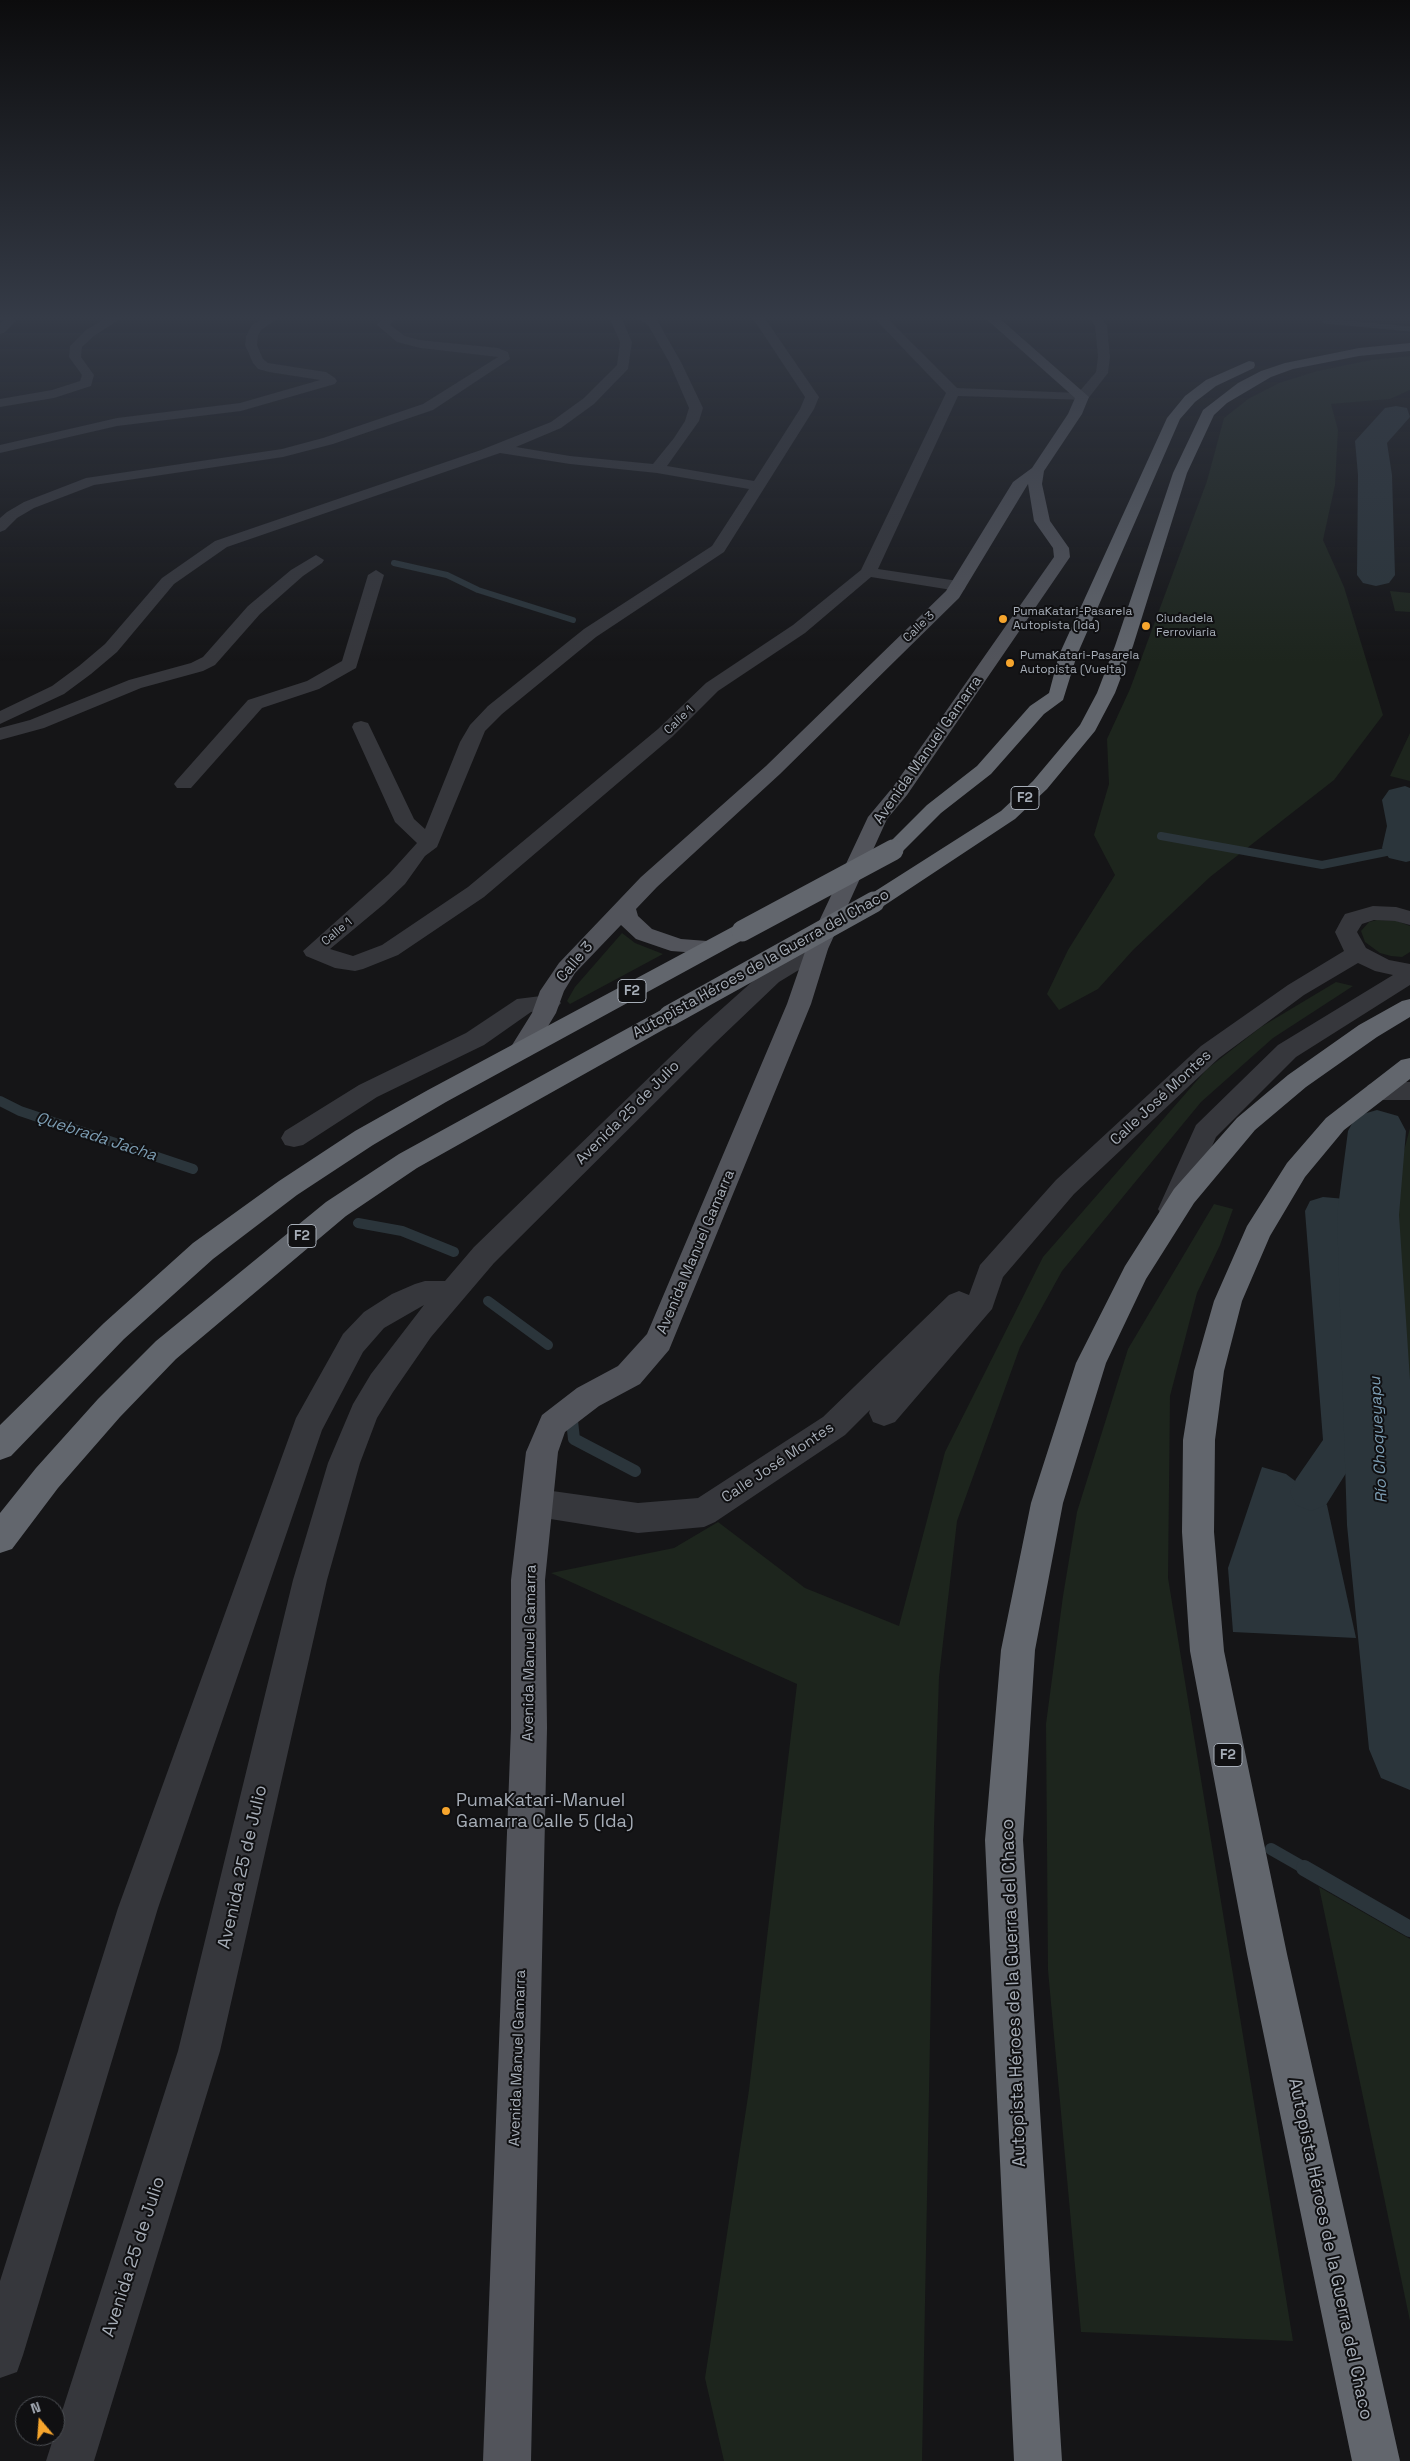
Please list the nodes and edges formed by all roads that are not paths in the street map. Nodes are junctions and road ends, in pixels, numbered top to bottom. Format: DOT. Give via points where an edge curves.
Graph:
graph roads {
  1 [pos="74,432"];
  2 [pos="355,432"];
  3 [pos="539,432"];
  4 [pos="685,432"];
  5 [pos="792,432"];
  6 [pos="930,432"];
  7 [pos="1063,432"];
  8 [pos="1168,432"];
  9 [pos="1199,432"];
  10 [pos="500,448"];
  11 [pos="0,449"];
  12 [pos="657,469"];
  13 [pos="1037,471"];
  14 [pos="758,486"];
  15 [pos="0,527"];
  16 [pos="316,560"];
  17 [pos="868,572"];
  18 [pos="376,575"];
  19 [pos="958,586"];
  20 [pos="0,718"];
  21 [pos="360,727"];
  22 [pos="0,734"];
  23 [pos="184,784"];
  24 [pos="430,843"];
  25 [pos="625,909"];
  26 [pos="1410,918"];
  27 [pos="712,948"];
  28 [pos="817,949"];
  29 [pos="1357,953"];
  30 [pos="1410,971"];
  31 [pos="1410,975"];
  32 [pos="549,1003"];
  33 [pos="1410,1007"];
  34 [pos="521,1050"];
  35 [pos="1410,1066"];
  36 [pos="1393,1091"];
  37 [pos="294,1138"];
  38 [pos="1165,1225"];
  39 [pos="990,1273"];
  40 [pos="451,1292"];
  41 [pos="884,1413"];
  42 [pos="0,1446"];
  43 [pos="538,1503"];
  44 [pos="0,1538"];
  45 [pos="0,2355"];
  46 [pos="70,2461"];
  47 [pos="507,2461"];
  48 [pos="1038,2461"];
  49 [pos="1376,2461"];
  1 -- 11 [label="street"];
  2 -- 15 [label="street" via="283,453 91,481 29,505"];
  3 -- 10 [label="street"];
  4 -- 12 [label="street"];
  5 -- 14 [label="street, Calle 1"];
  6 -- 17 [label="street, Calle 1"];
  7 -- 13 [label="main road, Calle 3"];
  8 -- 27 [label="highway, F2, bridge" via="1068,654 1057,696 1037,710 984,770 934,809 893,850"];
  9 -- 44 [label="highway, Autopista Héroes de la Guerra del Chaco / F2, bridge" via="1180,473 1106,693 1088,727 1040,785 1008,815 874,902 408,1161 336,1209 166,1350 59,1464"];
  10 -- 12 [label="street" via="570,460"];
  10 -- 20 [label="street" via="221,544 168,581 111,648 85,670 58,690"];
  12 -- 14 [label="street"];
  13 -- 19 [label="main road, Calle 3" via="1020,482"];
  13 -- 28 [label="main road, Avenida Manuel Gamarra" via="1035,484 1042,521 1061,548 1062,557 900,791 878,817"];
  14 -- 24 [label="street, Calle 1" via="718,549 590,633 494,710 477,729 463,756"];
  16 -- 22 [label="street" via="254,610 209,661 135,684 37,724"];
  17 -- 19 [label="street"];
  17 -- 24 [label="street, Calle 1" via="799,629 712,688 665,733 476,892 390,950 355,964 343,963 314,951 376,899"];
  18 -- 23 [label="street" via="350,664 313,685 255,704"];
  19 -- 25 [label="main road, Calle 3" via="780,763 649,882"];
  21 -- 24 [label="street" via="405,822"];
  25 -- 27 [label="main road" via="627,918 644,934 679,946"];
  25 -- 32 [label="main road, Calle 3" via="567,968 552,991"];
  26 -- 29 [label="street" via="1373,913 1353,919 1346,932"];
  27 -- 34 [label="highway, F2"];
  28 -- 40 [label="street, Avenida 25 de Julio" via="771,977 706,1037 484,1255"];
  28 -- 43 [label="main road, Avenida Manuel Gamarra" via="799,1004 659,1342 629,1376 588,1397 553,1424 542,1452"];
  29 -- 30 [label="street" via="1383,966"];
  29 -- 39 [label="street, Calle José Montes" via="1296,990 1210,1052 1065,1187"];
  31 -- 38 [label="street" via="1287,1051 1205,1132"];
  32 -- 34 [label="main road, Calle 3"];
  32 -- 37 [label="street" via="525,1006 475,1039 368,1091"];
  33 -- 38 [label="highway, Autopista Héroes de la Guerra del Chaco" via="1368,1031 1297,1081 1246,1124 1184,1196"];
  34 -- 42 [label="highway, F2" via="364,1138 202,1251 114,1330"];
  35 -- 36 [label="highway, Autopista Héroes de la Guerra del Chaco / F2"];
  36 -- 49 [label="highway, Autopista Héroes de la Guerra del Chaco / F2" via="1336,1124 1296,1170 1257,1233 1228,1302 1209,1371 1199,1440 1198,1532 1211,1670 1267,1954"];
  38 -- 48 [label="highway, Autopista Héroes de la Guerra del Chaco" via="1135,1274 1090,1363 1046,1503 1018,1650 1004,1840"];
  39 -- 41 [label="street, Calle José Montes" via="982,1302"];
  39 -- 43 [label="street, Calle José Montes" via="834,1426 704,1512 638,1518"];
  40 -- 45 [label="street" via="426,1292 402,1302 374,1320 352,1343 307,1427 138,1908"];
  40 -- 46 [label="street, Avenida 25 de Julio" via="382,1383 364,1413 344,1463 308,1590 199,2050"];
  43 -- 47 [label="main road, Avenida Manuel Gamarra" via="528,1580 529,1728"];
}
